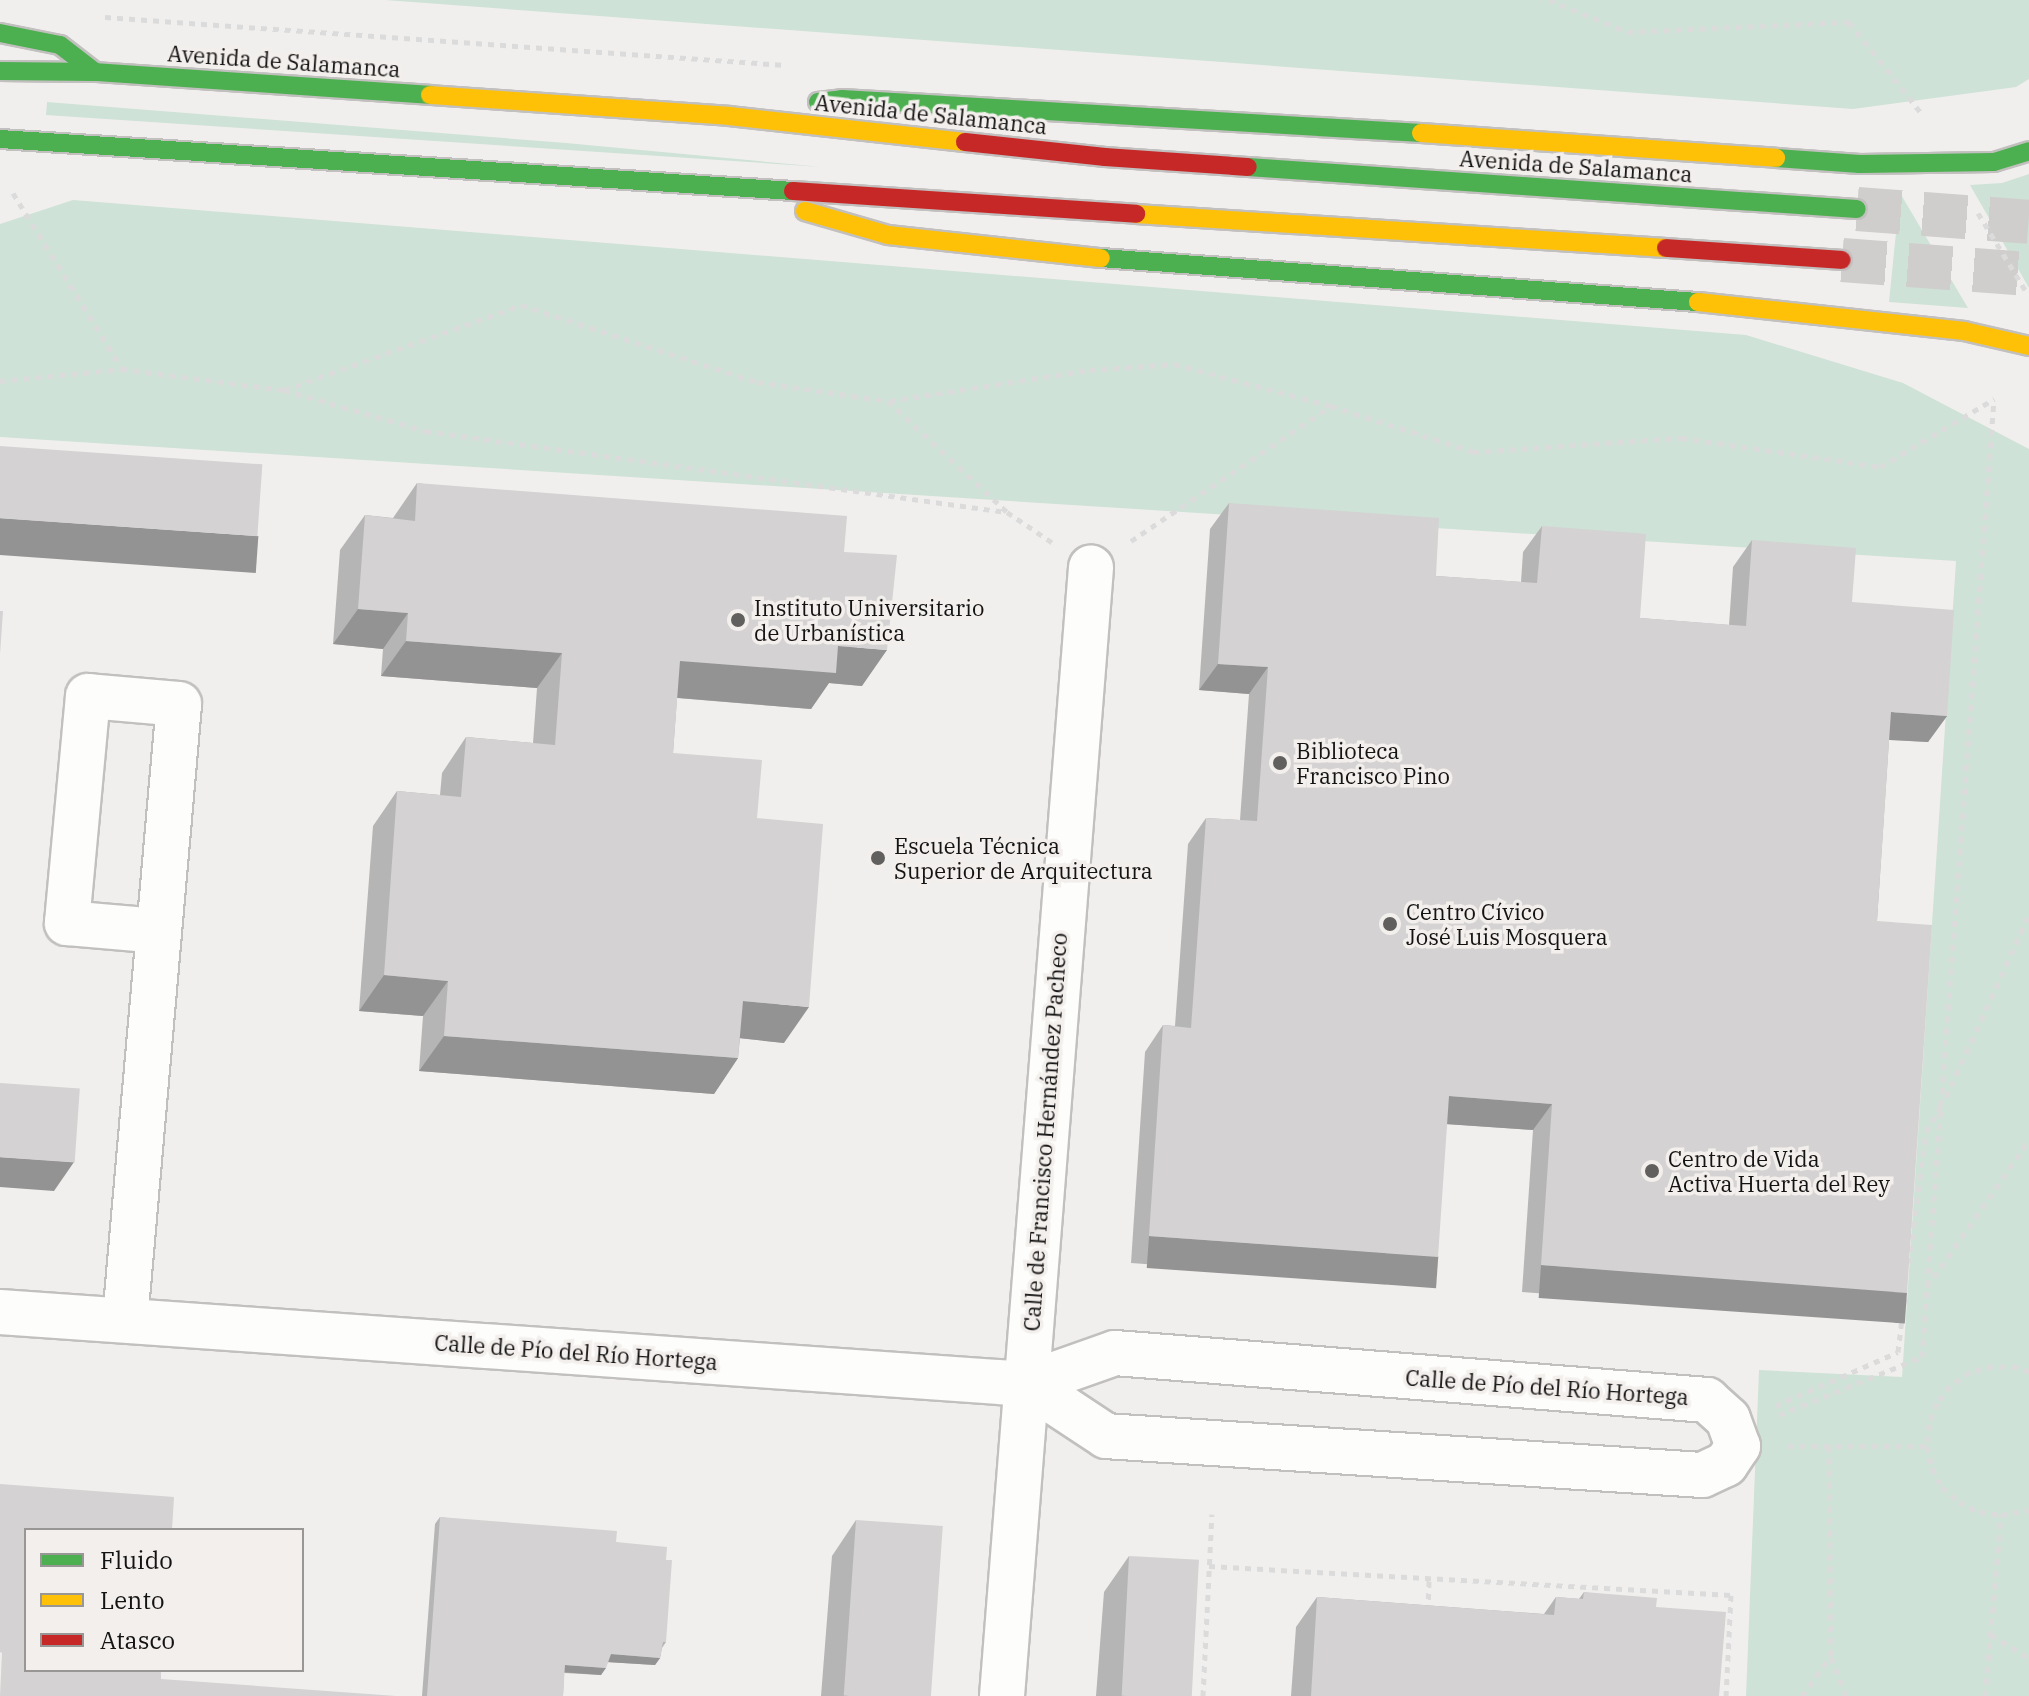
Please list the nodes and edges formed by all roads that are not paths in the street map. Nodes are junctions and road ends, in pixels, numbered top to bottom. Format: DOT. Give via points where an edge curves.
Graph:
graph roads {
  1 [pos="0,33"];
  2 [pos="0,71"];
  3 [pos="95,72"];
  4 [pos="729,116"];
  5 [pos="0,139"];
  6 [pos="2029,151"];
  7 [pos="726,188"];
  8 [pos="1857,209"];
  9 [pos="1842,260"];
  10 [pos="2029,346"];
  11 [pos="1091,568"];
  12 [pos="159,931"];
  13 [pos="0,1312"];
  14 [pos="125,1320"];
  15 [pos="1027,1384"];
  16 [pos="1002,1696"];
  1 -- 3 [label="highway" via="60,45"];
  2 -- 3 [label="highway, Avenida de Salamanca"];
  3 -- 4 [label="highway, Avenida de Salamanca"];
  4 -- 6 [label="highway" via="842,99 1860,164 1994,162"];
  4 -- 8 [label="highway, Avenida de Salamanca" via="1105,157"];
  5 -- 7 [label="highway"];
  7 -- 9 [label="highway"];
  7 -- 10 [label="highway" via="888,235 1057,255 1762,307 1964,331"];
  11 -- 15 [label="street, Calle de Francisco Hernández Pacheco"];
  12 -- 12 [label="street" via="179,704 88,696 67,923"];
  12 -- 14 [label="street"];
  13 -- 14 [label="street, Calle de Pío del Río Hortega"];
  14 -- 15 [label="street, Calle de Pío del Río Hortega"];
  15 -- 15 [label="street, Calle de Pío del Río Hortega" via="1106,1436 1702,1475 1726,1464 1738,1446 1728,1419 1707,1400 1115,1353"];
  15 -- 16 [label="street, Calle de Francisco Hernández Pacheco"];
}
